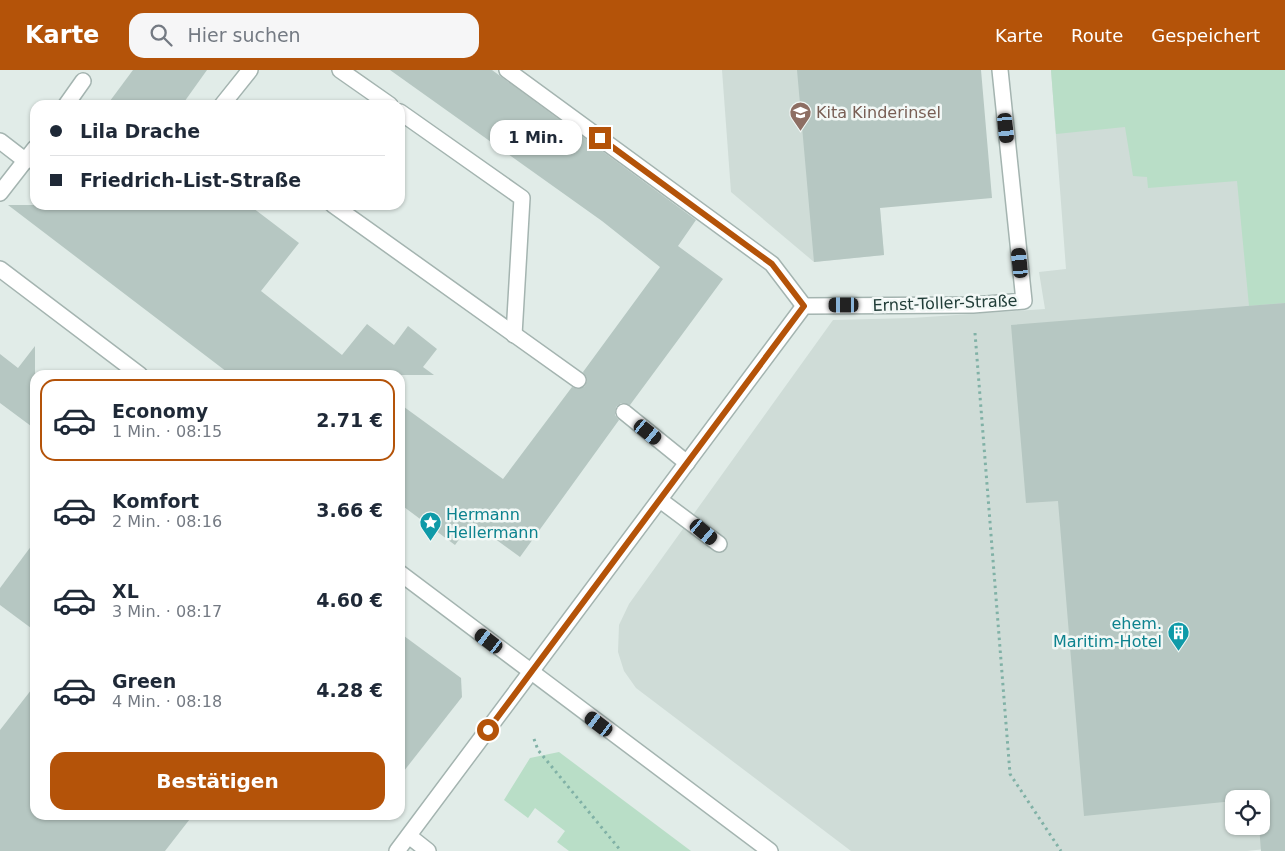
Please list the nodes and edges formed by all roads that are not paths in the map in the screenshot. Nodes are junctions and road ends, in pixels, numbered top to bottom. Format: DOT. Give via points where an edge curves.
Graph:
graph roads {
  1 [pos="250,70"];
  2 [pos="340,70"];
  3 [pos="507,70"];
  4 [pos="1000,70"];
  5 [pos="83,82"];
  6 [pos="70,100"];
  7 [pos="226,100"];
  8 [pos="383,100"];
  9 [pos="405,116"];
  10 [pos="0,141"];
  11 [pos="30,155"];
  12 [pos="26,161"];
  13 [pos="0,193"];
  14 [pos="340,210"];
  15 [pos="0,269"];
  16 [pos="804,306"];
  17 [pos="514,334"];
  18 [pos="133,370"];
  19 [pos="578,380"];
  20 [pos="624,412"];
  21 [pos="687,463"];
  22 [pos="660,500"];
  23 [pos="718,544"];
  24 [pos="405,577"];
  25 [pos="531,673"];
  26 [pos="409,836"];
  27 [pos="397,851"];
  28 [pos="428,851"];
  29 [pos="770,851"];
  1 -- 7 [label="street"];
  2 -- 8 [label="street"];
  3 -- 16 [label="street" via="772,264"];
  4 -- 16 [label="street, Ernst-Toller-Straße" via="1024,301 973,305"];
  5 -- 6 [label="street"];
  9 -- 17 [label="street" via="522,198"];
  10 -- 12 [label="street"];
  11 -- 12 [label="street"];
  12 -- 13 [label="street"];
  14 -- 17 [label="street"];
  15 -- 18 [label="street"];
  16 -- 21 [label="street"];
  17 -- 19 [label="street"];
  20 -- 21 [label="street"];
  21 -- 22 [label="street"];
  22 -- 23 [label="street"];
  22 -- 25 [label="street"];
  24 -- 25 [label="street"];
  25 -- 26 [label="street"];
  25 -- 29 [label="street"];
  26 -- 27 [label="street"];
  26 -- 28 [label="street"];
}
